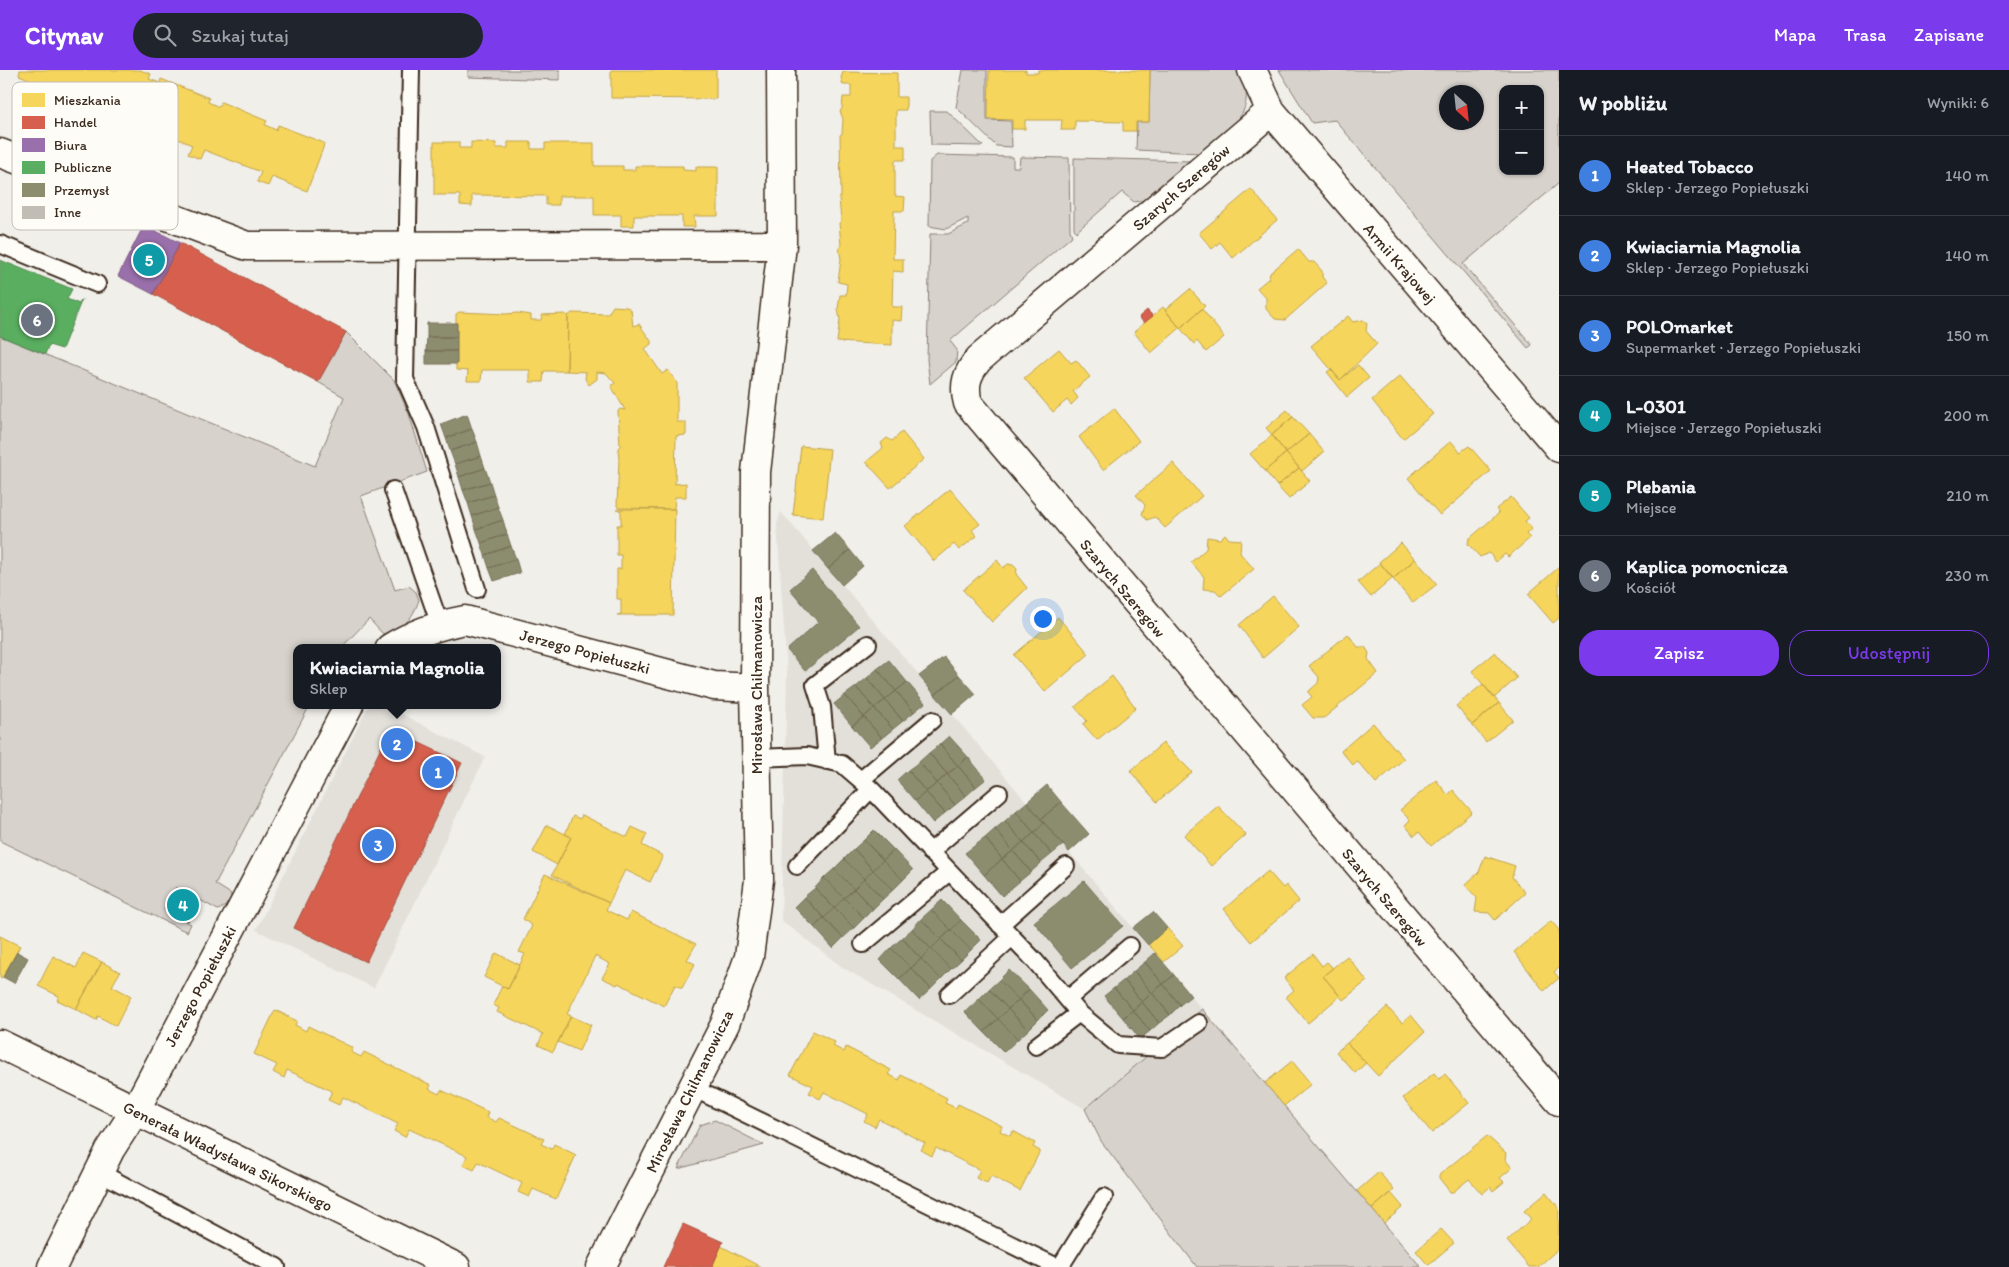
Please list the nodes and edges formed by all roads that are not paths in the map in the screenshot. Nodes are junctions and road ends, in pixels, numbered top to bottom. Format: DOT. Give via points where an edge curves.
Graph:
graph roads {
  1 [pos="411,70"];
  2 [pos="781,70"];
  3 [pos="1252,70"];
  4 [pos="1271,111"];
  5 [pos="0,152"];
  6 [pos="12,157"];
  7 [pos="178,220"];
  8 [pos="0,244"];
  9 [pos="408,245"];
  10 [pos="782,245"];
  11 [pos="97,284"];
  12 [pos="1559,448"];
  13 [pos="393,490"];
  14 [pos="477,589"];
  15 [pos="440,625"];
  16 [pos="397,644"];
  17 [pos="868,644"];
  18 [pos="755,688"];
  19 [pos="347,709"];
  20 [pos="932,720"];
  21 [pos="756,758"];
  22 [pos="827,760"];
  23 [pos="866,785"];
  24 [pos="1000,793"];
  25 [pos="930,852"];
  26 [pos="797,866"];
  27 [pos="1066,866"];
  28 [pos="949,872"];
  29 [pos="1000,925"];
  30 [pos="1012,937"];
  31 [pos="863,944"];
  32 [pos="1130,946"];
  33 [pos="949,995"];
  34 [pos="1068,999"];
  35 [pos="1079,1013"];
  36 [pos="1199,1023"];
  37 [pos="0,1044"];
  38 [pos="1036,1046"];
  39 [pos="693,1088"];
  40 [pos="1559,1101"];
  41 [pos="135,1111"];
  42 [pos="99,1172"];
  43 [pos="1104,1197"];
  44 [pos="52,1267"];
  45 [pos="277,1267"];
  46 [pos="456,1267"];
  47 [pos="601,1267"];
  48 [pos="1058,1267"];
  1 -- 9 [label="lane"];
  2 -- 10 [label="street, Mirosława Chilmanowicza"];
  3 -- 4 [label="street, Armii Krajowej"];
  4 -- 12 [label="street, Armii Krajowej"];
  4 -- 40 [label="street, Szarych Szeregów" via="979,359 967,378 965,392 968,402"];
  5 -- 6 [label="street"];
  7 -- 9 [label="street" via="247,246"];
  8 -- 11 [label="lane"];
  9 -- 10 [label="street"];
  9 -- 14 [label="lane" via="405,379 426,428"];
  10 -- 18 [label="street, Mirosława Chilmanowicza" via="756,472"];
  13 -- 15 [label="lane"];
  15 -- 16 [label="street, Jerzego Popiełuszki"];
  15 -- 18 [label="street, Jerzego Popiełuszki" via="465,620 485,624 714,686"];
  17 -- 22 [label="lane" via="815,685 822,707"];
  18 -- 21 [label="street, Mirosława Chilmanowicza"];
  19 -- 41 [label="street, Jerzego Popiełuszki"];
  20 -- 23 [label="lane"];
  21 -- 22 [label="lane" via="807,756"];
  21 -- 39 [label="street, Mirosława Chilmanowicza" via="760,880 748,957 725,1024"];
  22 -- 23 [label="lane" via="842,764"];
  23 -- 25 [label="lane"];
  23 -- 26 [label="lane"];
  24 -- 25 [label="lane"];
  25 -- 28 [label="lane"];
  27 -- 29 [label="lane"];
  28 -- 29 [label="lane"];
  28 -- 31 [label="lane"];
  29 -- 30 [label="lane"];
  30 -- 33 [label="lane"];
  30 -- 34 [label="lane"];
  32 -- 34 [label="lane"];
  34 -- 35 [label="lane"];
  35 -- 36 [label="lane" via="1118,1045 1162,1048"];
  35 -- 38 [label="lane"];
  37 -- 41 [label="street, Generała Władysława Sikorskiego"];
  39 -- 47 [label="street, Mirosława Chilmanowicza"];
  39 -- 48 [label="lane"];
  41 -- 42 [label="street, Jerzego Popiełuszki"];
  41 -- 46 [label="street, Generała Władysława Sikorskiego"];
  42 -- 44 [label="street, Jerzego Popiełuszki"];
  42 -- 45 [label="lane"];
  43 -- 48 [label="lane"];
}
